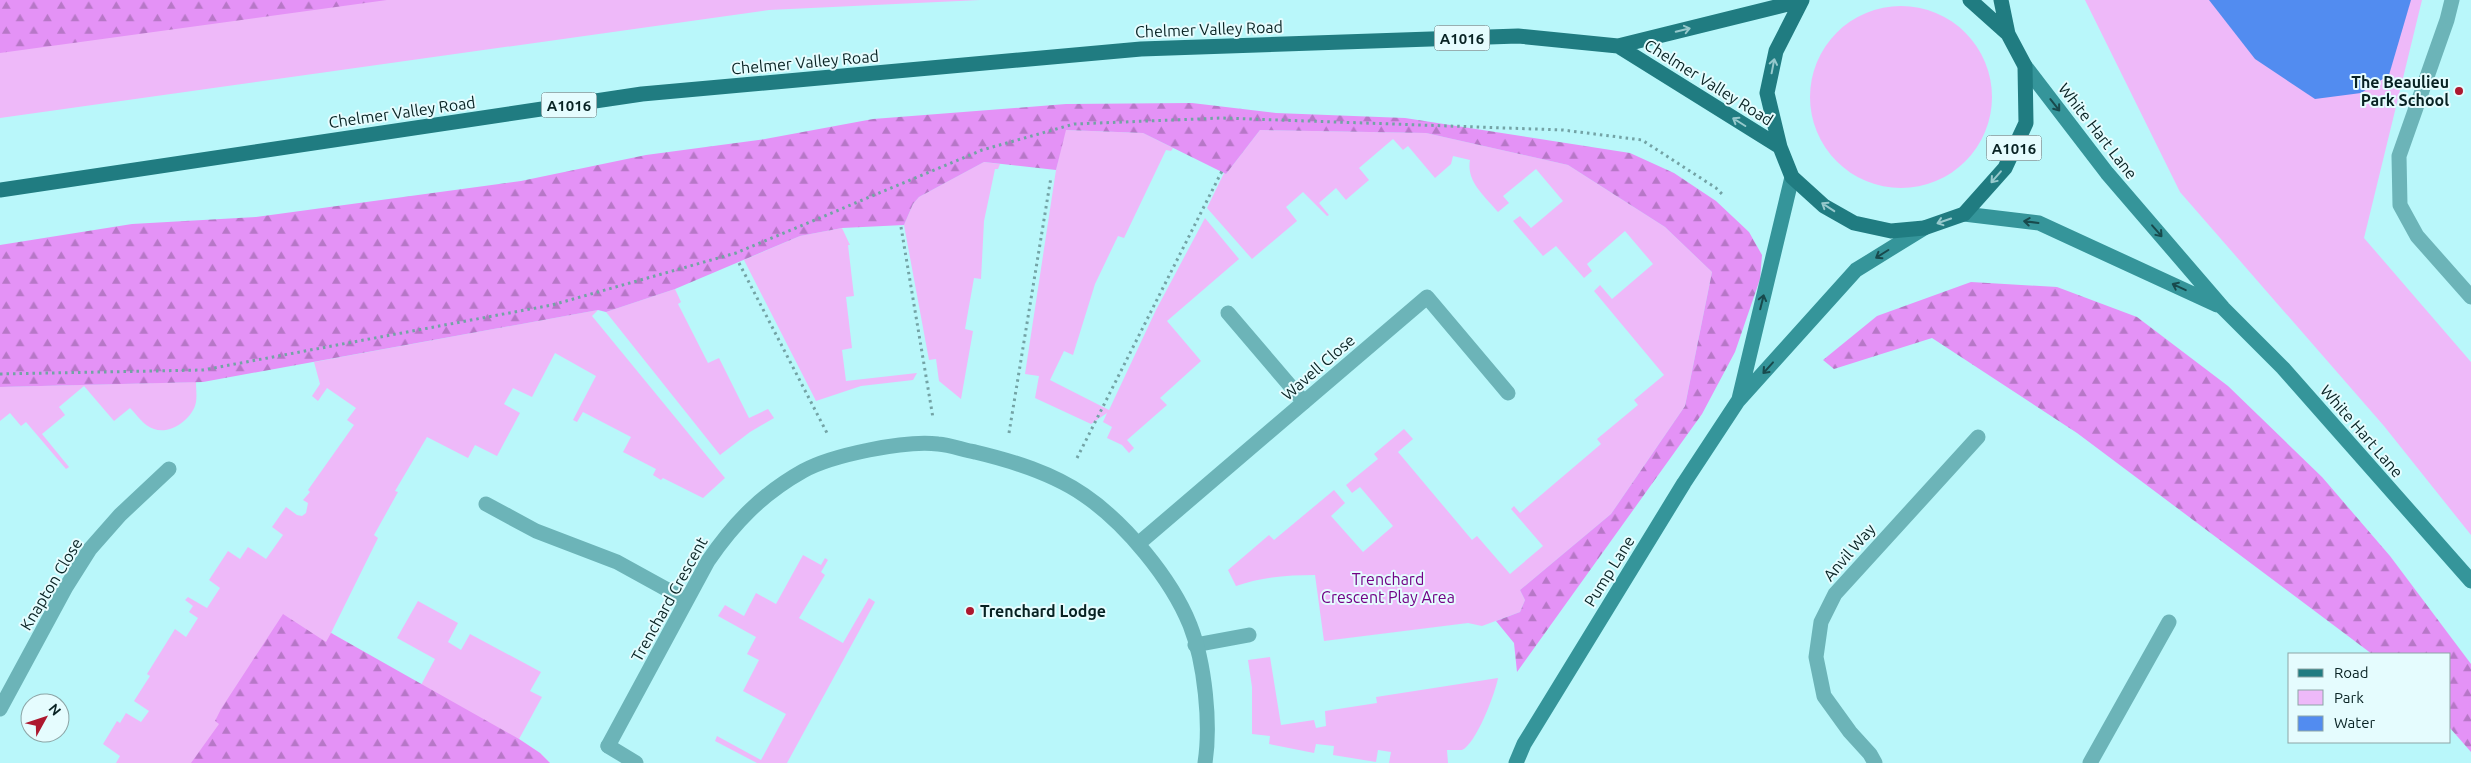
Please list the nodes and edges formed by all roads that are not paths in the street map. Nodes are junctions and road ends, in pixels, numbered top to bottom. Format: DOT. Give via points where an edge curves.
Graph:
graph roads {
  1 [pos="1970,0"];
  2 [pos="2001,0"];
  3 [pos="2452,0"];
  4 [pos="1801,1"];
  5 [pos="2008,34"];
  6 [pos="1618,46"];
  7 [pos="2025,66"];
  8 [pos="1780,148"];
  9 [pos="1792,177"];
  10 [pos="0,190"];
  11 [pos="1964,214"];
  12 [pos="1924,228"];
  13 [pos="2471,298"];
  14 [pos="2223,308"];
  15 [pos="1228,313"];
  16 [pos="1508,393"];
  17 [pos="1738,401"];
  18 [pos="1304,402"];
  19 [pos="1978,437"];
  20 [pos="169,469"];
  21 [pos="486,504"];
  22 [pos="1138,544"];
  23 [pos="2471,580"];
  24 [pos="686,600"];
  25 [pos="2169,622"];
  26 [pos="1248,635"];
  27 [pos="1195,645"];
  28 [pos="0,709"];
  29 [pos="636,763"];
  30 [pos="1205,763"];
  31 [pos="1516,763"];
  32 [pos="1875,763"];
  33 [pos="2090,763"];
  1 -- 5 [label="main road, A1016"];
  2 -- 5 [label="main road, A1016"];
  3 -- 13 [label="street" via="2399,156 2400,205 2417,236"];
  6 -- 4 [label="main road, Chelmer Valley Road / A1016, one-way"];
  8 -- 4 [label="main road, A1016, one-way" via="1767,93 1776,50"];
  5 -- 7 [label="main road, A1016"];
  8 -- 6 [label="main road, Chelmer Valley Road / A1016, one-way"];
  6 -- 10 [label="main road, Chelmer Valley Road / A1016" via="1518,36 1141,49 642,94"];
  7 -- 11 [label="main road, A1016, one-way" via="2026,123 2005,168"];
  7 -- 14 [label="street, White Hart Lane, one-way" via="2107,173"];
  8 -- 9 [label="main road, A1016"];
  12 -- 9 [label="main road, A1016, one-way" via="1891,231 1854,222 1824,206"];
  17 -- 9 [label="street, Pump Lane, one-way"];
  11 -- 12 [label="main road, A1016, one-way"];
  14 -- 11 [label="street, White Hart Lane, one-way" via="2039,223"];
  12 -- 17 [label="street, Pump Lane, one-way" via="1856,270"];
  14 -- 23 [label="street, White Hart Lane" via="2283,368"];
  15 -- 18 [label="street"];
  16 -- 18 [label="street, Wavell Close" via="1427,297"];
  17 -- 31 [label="street, Pump Lane" via="1684,483 1524,744"];
  18 -- 22 [label="street, Wavell Close"];
  19 -- 32 [label="street, Anvil Way" via="1835,594 1821,622 1816,657 1824,696"];
  20 -- 28 [label="street, Knapton Close" via="120,515 90,549"];
  21 -- 24 [label="street" via="536,531 617,562"];
  22 -- 24 [label="street, Trenchard Crescent" via="1083,494 1046,474 1004,459 938,444 887,447 839,456 804,470 758,501 725,536"];
  22 -- 27 [label="street, Trenchard Crescent" via="1166,582 1190,625"];
  24 -- 29 [label="street, Trenchard Crescent" via="608,746"];
  25 -- 33 [label="street"];
  26 -- 27 [label="street"];
  27 -- 30 [label="street, Trenchard Crescent" via="1204,689 1208,741"];
}
